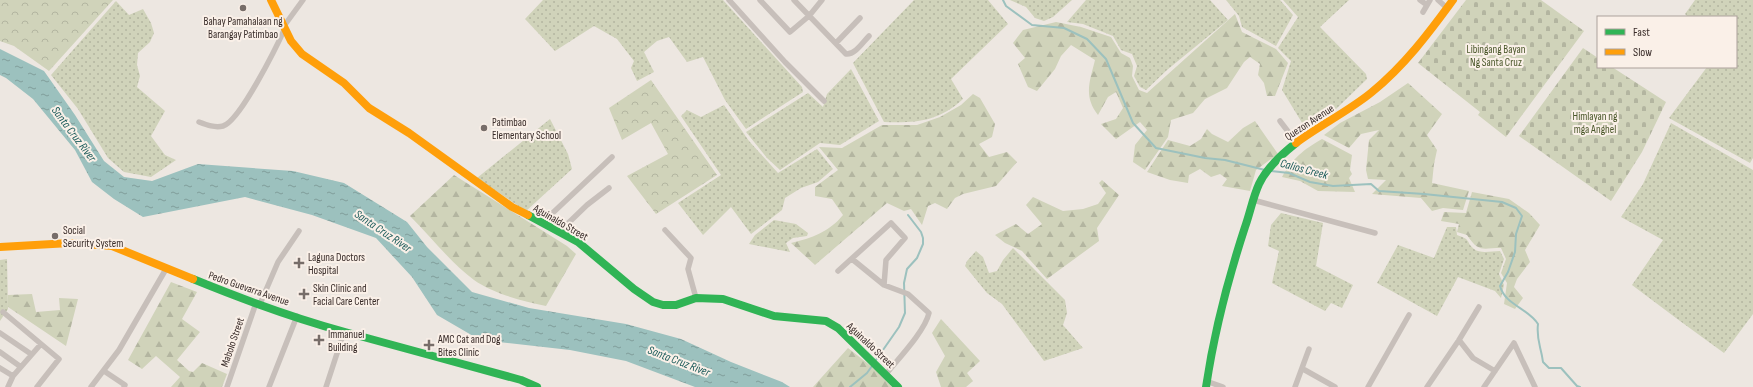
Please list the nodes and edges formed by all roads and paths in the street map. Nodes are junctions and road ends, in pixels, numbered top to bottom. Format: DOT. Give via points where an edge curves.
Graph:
graph roads {
  1 [pos="271,0"];
  2 [pos="303,0"];
  3 [pos="729,0"];
  4 [pos="760,0"];
  5 [pos="794,0"];
  6 [pos="822,0"];
  7 [pos="1420,0"];
  8 [pos="1438,0"];
  9 [pos="1453,0"];
  10 [pos="1429,2"];
  11 [pos="1447,8"];
  12 [pos="1423,12"];
  13 [pos="809,16"];
  14 [pos="860,18"];
  15 [pos="284,27"];
  16 [pos="869,36"];
  17 [pos="836,43"];
  18 [pos="824,101"];
  19 [pos="1280,121"];
  20 [pos="199,122"];
  21 [pos="1296,142"];
  22 [pos="612,157"];
  23 [pos="609,188"];
  24 [pos="1254,200"];
  25 [pos="542,223"];
  26 [pos="665,230"];
  27 [pos="299,231"];
  28 [pos="559,232"];
  29 [pos="1375,232"];
  30 [pos="0,247"];
  31 [pos="852,259"];
  32 [pos="166,269"];
  33 [pos="838,271"];
  34 [pos="884,285"];
  35 [pos="696,298"];
  36 [pos="258,304"];
  37 [pos="1478,307"];
  38 [pos="3,312"];
  39 [pos="1409,315"];
  40 [pos="297,316"];
  41 [pos="344,332"];
  42 [pos="0,333"];
  43 [pos="1459,340"];
  44 [pos="41,344"];
  45 [pos="1308,348"];
  46 [pos="0,352"];
  47 [pos="31,354"];
  48 [pos="21,367"];
  49 [pos="0,368"];
  50 [pos="1303,369"];
  51 [pos="104,371"];
  52 [pos="1495,371"];
  53 [pos="886,374"];
  54 [pos="13,376"];
  55 [pos="521,380"];
  56 [pos="1206,384"];
  57 [pos="8,387"];
  58 [pos="37,387"];
  59 [pos="91,387"];
  60 [pos="124,387"];
  61 [pos="227,387"];
  62 [pos="269,387"];
  63 [pos="326,387"];
  64 [pos="515,387"];
  65 [pos="536,387"];
  66 [pos="898,387"];
  67 [pos="1223,387"];
  68 [pos="1295,387"];
  69 [pos="1335,387"];
  70 [pos="1368,387"];
  71 [pos="1427,387"];
  72 [pos="1484,387"];
  73 [pos="1535,387"];
  1 -- 15 [label="main road, Aguinaldo Street"];
  2 -- 15 [label="street"];
  3 -- 18 [label="street"];
  4 -- 13 [label="street" via="790,32"];
  5 -- 13 [label="street"];
  6 -- 13 [label="street"];
  7 -- 10 [label="street"];
  8 -- 11 [label="street"];
  9 -- 11 [label="main road, Quezon Avenue"];
  10 -- 12 [label="street"];
  11 -- 21 [label="main road, Quezon Avenue" via="1404,64 1388,79 1347,110"];
  13 -- 17 [label="street"];
  14 -- 17 [label="street"];
  15 -- 20 [label="street" via="274,52 231,120 224,126 214,127"];
  15 -- 25 [label="main road, Aguinaldo Street" via="290,41 302,54 344,83 370,108 512,207"];
  16 -- 17 [label="street" via="850,54 846,54"];
  19 -- 21 [label="street"];
  21 -- 24 [label="main road, Quezon Avenue" via="1270,165"];
  22 -- 25 [label="street"];
  23 -- 28 [label="street"];
  24 -- 29 [label="street"];
  24 -- 56 [label="main road, Quezon Avenue" via="1237,252"];
  25 -- 28 [label="main road, Aguinaldo Street"];
  26 -- 35 [label="street" via="691,258 688,269"];
  27 -- 36 [label="street, Mabolo Street" via="278,262"];
  28 -- 35 [label="main road, Aguinaldo Street" via="578,242 652,302 676,305"];
  30 -- 32 [label="main road, Pedro Guevarra Avenue" via="95,242 112,246"];
  31 -- 33 [label="street"];
  31 -- 34 [label="street"];
  31 -- 34 [label="street" via="891,223 905,238 886,260"];
  32 -- 36 [label="main road, Pedro Guevarra Avenue"];
  32 -- 51 [label="street"];
  34 -- 53 [label="street" via="908,294 929,313 928,319"];
  35 -- 53 [label="main road, Aguinaldo Street" via="722,299 774,316 817,318 826,321 838,328"];
  36 -- 40 [label="main road, Pedro Guevarra Avenue"];
  36 -- 61 [label="street, Mabolo Street"];
  37 -- 43 [label="street"];
  38 -- 44 [label="street"];
  39 -- 70 [label="street"];
  40 -- 41 [label="main road, Pedro Guevarra Avenue"];
  40 -- 62 [label="street"];
  41 -- 55 [label="main road, Pedro Guevarra Avenue"];
  41 -- 63 [label="street"];
  42 -- 47 [label="street"];
  43 -- 52 [label="street" via="1473,358"];
  43 -- 71 [label="street"];
  44 -- 47 [label="street"];
  44 -- 58 [label="street" via="59,360"];
  45 -- 50 [label="street"];
  46 -- 48 [label="street"];
  47 -- 48 [label="street"];
  48 -- 54 [label="street"];
  49 -- 54 [label="street"];
  50 -- 68 [label="street"];
  50 -- 69 [label="street"];
  51 -- 59 [label="street"];
  51 -- 60 [label="street" via="125,385"];
  52 -- 72 [label="street"];
  52 -- 73 [label="street" via="1514,343"];
  53 -- 66 [label="main road, Aguinaldo Street"];
  54 -- 57 [label="street"];
  55 -- 64 [label="main road"];
  55 -- 65 [label="main road, Pedro Guevarra Avenue"];
  56 -- 67 [label="street"];
}
